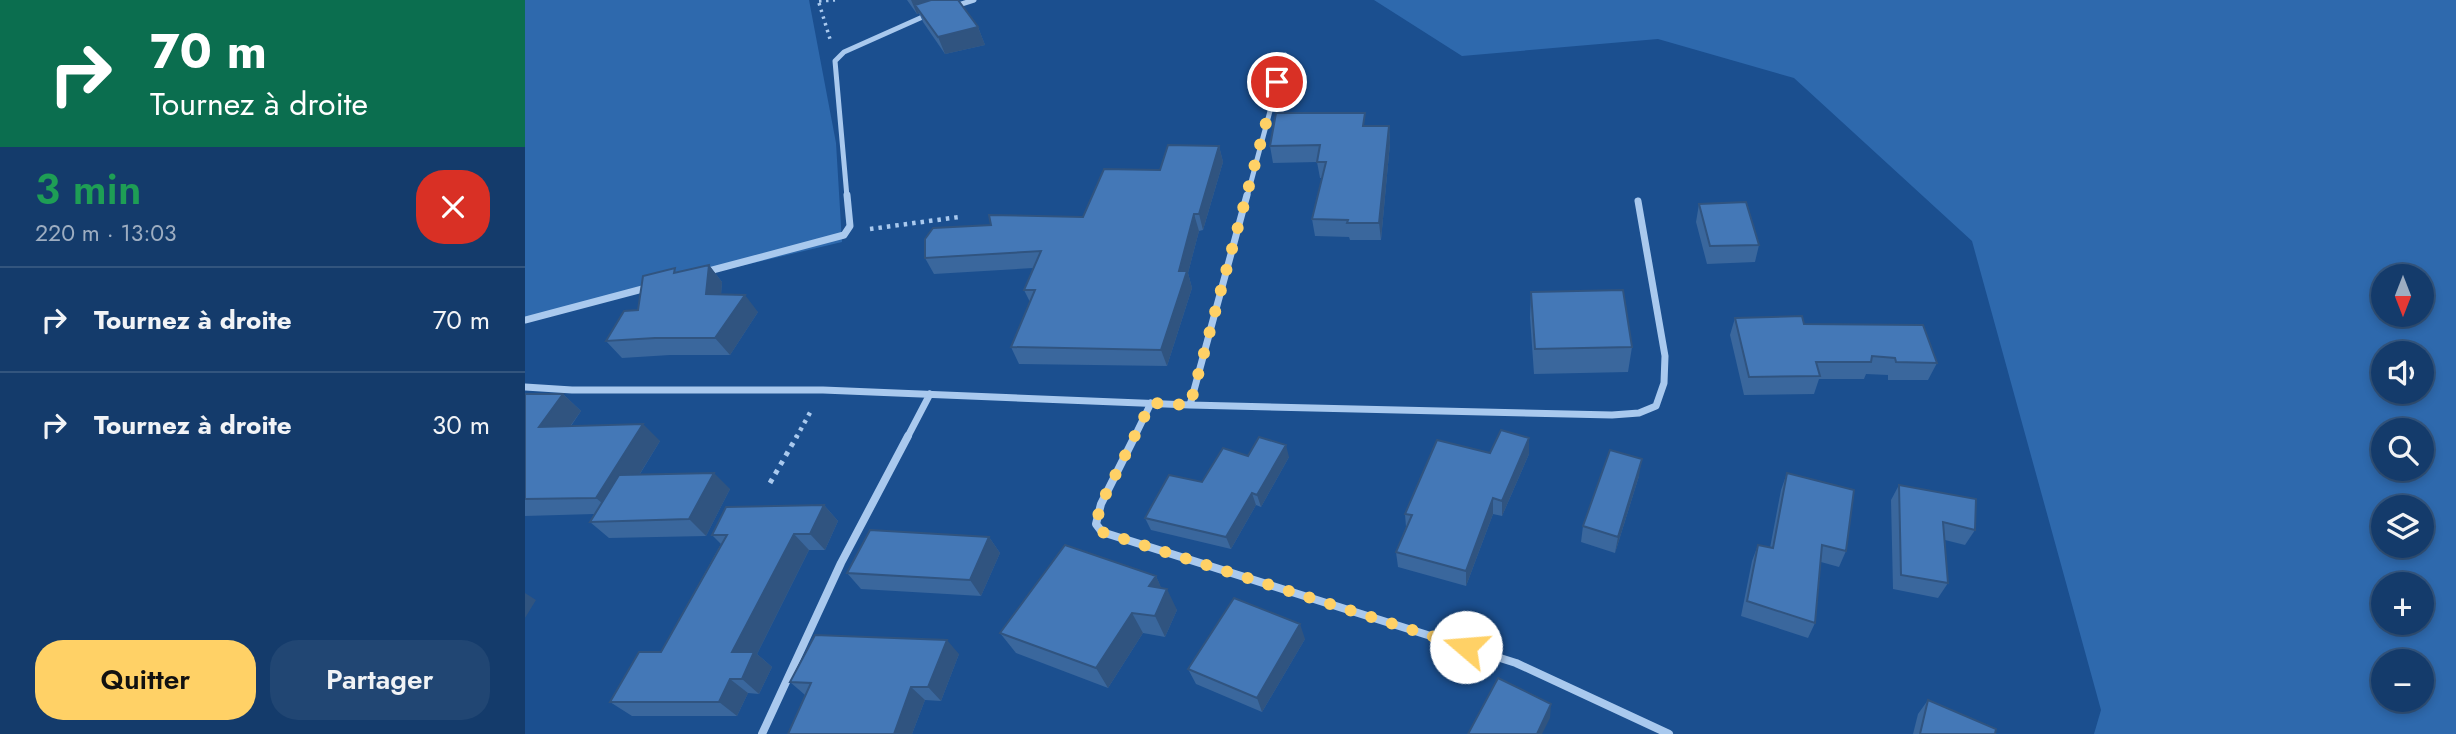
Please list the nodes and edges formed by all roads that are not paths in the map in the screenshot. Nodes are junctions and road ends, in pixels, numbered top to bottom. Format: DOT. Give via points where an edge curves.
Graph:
graph roads {
  1 [pos="974,0"];
  2 [pos="942,10"];
  3 [pos="931,13"];
  4 [pos="1285,55"];
  5 [pos="1638,201"];
  6 [pos="694,275"];
  7 [pos="655,285"];
  8 [pos="525,320"];
  9 [pos="525,387"];
  10 [pos="930,394"];
  11 [pos="1151,403"];
  12 [pos="1190,405"];
  13 [pos="762,734"];
  14 [pos="1669,734"];
  1 -- 2 [label="street"];
  3 -- 6 [label="street" via="835,59 848,232"];
  4 -- 12 [label="street"];
  5 -- 12 [label="street" via="1665,356 1664,383 1656,406 1612,415"];
  7 -- 8 [label="street"];
  9 -- 10 [label="street"];
  10 -- 11 [label="street"];
  10 -- 13 [label="street" via="842,562"];
  11 -- 12 [label="street"];
  11 -- 14 [label="street" via="1101,504 1096,524 1102,532 1516,663"];
}
